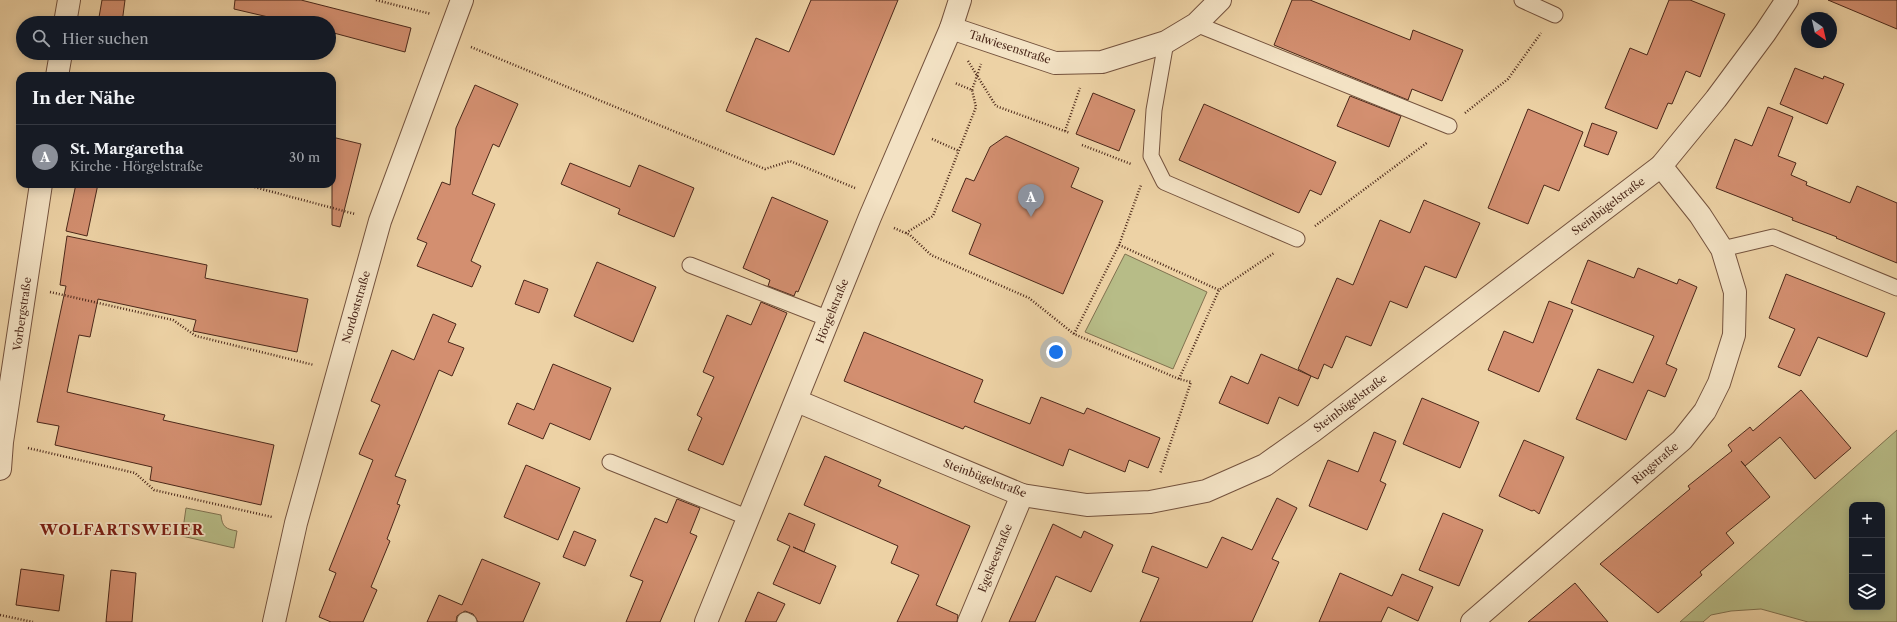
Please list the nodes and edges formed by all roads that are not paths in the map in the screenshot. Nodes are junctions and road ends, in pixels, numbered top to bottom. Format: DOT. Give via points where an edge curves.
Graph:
graph roads {
  1 [pos="69,0"];
  2 [pos="462,0"];
  3 [pos="960,0"];
  4 [pos="1220,0"];
  5 [pos="1522,0"];
  6 [pos="1787,0"];
  7 [pos="1555,15"];
  8 [pos="66,16"];
  9 [pos="1196,24"];
  10 [pos="950,28"];
  11 [pos="1166,42"];
  12 [pos="59,60"];
  13 [pos="58,72"];
  14 [pos="1449,126"];
  15 [pos="1660,166"];
  16 [pos="40,188"];
  17 [pos="1297,238"];
  18 [pos="1722,249"];
  19 [pos="690,265"];
  20 [pos="1897,288"];
  21 [pos="829,320"];
  22 [pos="797,401"];
  23 [pos="610,462"];
  24 [pos="0,469"];
  25 [pos="1022,494"];
  26 [pos="749,518"];
  27 [pos="274,622"];
  28 [pos="706,622"];
  29 [pos="969,622"];
  30 [pos="1472,622"];
  1 -- 8 [label="street"];
  2 -- 27 [label="street, Nordoststraße" via="380,221 296,523"];
  3 -- 10 [label="street, Hörgelstraße"];
  4 -- 9 [label="street, Talwiesenstraße"];
  5 -- 7 [label="lane"];
  6 -- 15 [label="street, Steinbügelstraße" via="1716,99"];
  9 -- 11 [label="street, Talwiesenstraße"];
  9 -- 14 [label="lane"];
  10 -- 11 [label="street, Talwiesenstraße" via="1055,63 1102,62"];
  10 -- 21 [label="street, Hörgelstraße"];
  11 -- 17 [label="lane" via="1148,163 1164,182"];
  12 -- 13 [label="street"];
  15 -- 18 [label="street, Ringstraße" via="1700,215"];
  15 -- 25 [label="street, Steinbügelstraße" via="1365,393 1265,465 1206,491 1150,502 1087,505"];
  16 -- 24 [label="street, Vorbergstraße"];
  18 -- 20 [label="lane" via="1772,237"];
  18 -- 30 [label="street, Ringstraße" via="1735,292 1734,335 1720,383 1706,411 1682,440"];
  19 -- 21 [label="lane"];
  21 -- 22 [label="street, Hörgelstraße"];
  22 -- 25 [label="street, Steinbügelstraße"];
  22 -- 26 [label="street, Hörgelstraße"];
  23 -- 26 [label="lane"];
  25 -- 29 [label="street, Egelseestraße"];
  26 -- 28 [label="street, Hörgelstraße"];
}
